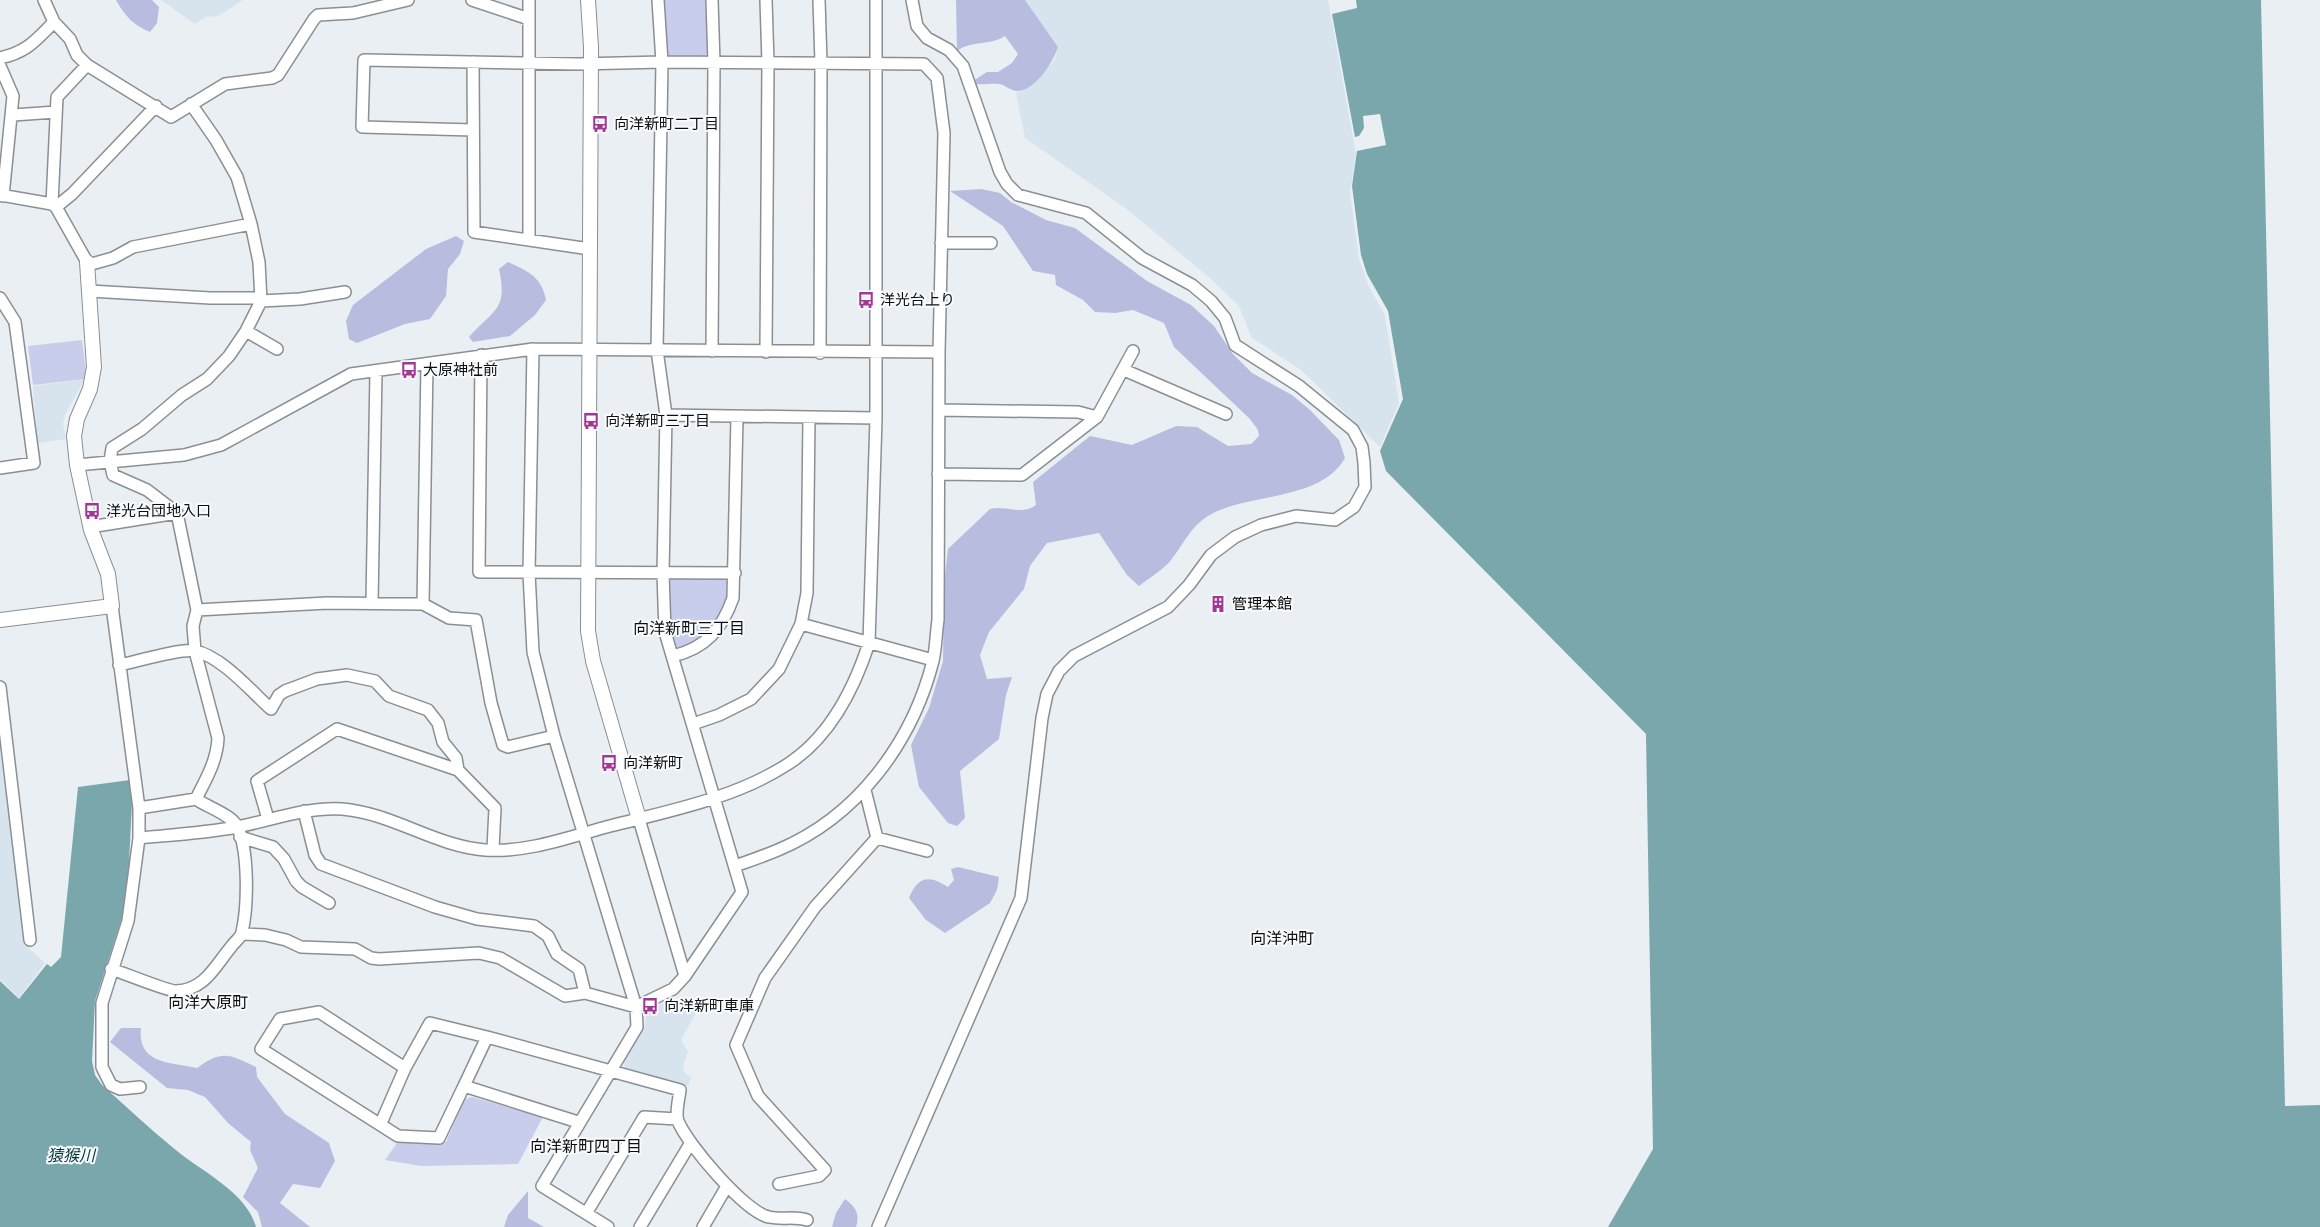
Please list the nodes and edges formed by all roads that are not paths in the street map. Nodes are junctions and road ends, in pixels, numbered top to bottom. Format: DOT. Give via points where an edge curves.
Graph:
graph roads {
  1 [pos="44,0"];
  2 [pos="408,0"];
  3 [pos="472,0"];
  4 [pos="529,0"];
  5 [pos="588,0"];
  6 [pos="658,0"];
  7 [pos="712,0"];
  8 [pos="766,0"];
  9 [pos="819,0"];
  10 [pos="876,0"];
  11 [pos="912,0"];
  12 [pos="529,18"];
  13 [pos="54,22"];
  14 [pos="0,58"];
  15 [pos="473,62"];
  16 [pos="528,62"];
  17 [pos="662,62"];
  18 [pos="714,63"];
  19 [pos="768,63"];
  20 [pos="821,63"];
  21 [pos="591,64"];
  22 [pos="87,65"];
  23 [pos="877,65"];
  24 [pos="0,66"];
  25 [pos="191,104"];
  26 [pos="156,106"];
  27 [pos="56,112"];
  28 [pos="13,114"];
  29 [pos="472,130"];
  30 [pos="2,196"];
  31 [pos="54,206"];
  32 [pos="251,224"];
  33 [pos="529,240"];
  34 [pos="941,243"];
  35 [pos="991,243"];
  36 [pos="590,249"];
  37 [pos="88,264"];
  38 [pos="90,291"];
  39 [pos="345,292"];
  40 [pos="0,298"];
  41 [pos="261,300"];
  42 [pos="246,331"];
  43 [pos="277,349"];
  44 [pos="533,349"];
  45 [pos="589,350"];
  46 [pos="657,350"];
  47 [pos="1133,351"];
  48 [pos="712,352"];
  49 [pos="766,352"];
  50 [pos="939,352"];
  51 [pos="820,353"];
  52 [pos="875,353"];
  53 [pos="481,355"];
  54 [pos="427,365"];
  55 [pos="1124,370"];
  56 [pos="376,371"];
  57 [pos="939,410"];
  58 [pos="1226,414"];
  59 [pos="666,415"];
  60 [pos="737,417"];
  61 [pos="1097,417"];
  62 [pos="809,418"];
  63 [pos="876,418"];
  64 [pos="110,462"];
  65 [pos="77,465"];
  66 [pos="0,468"];
  67 [pos="938,474"];
  68 [pos="177,513"];
  69 [pos="90,527"];
  70 [pos="529,573"];
  71 [pos="735,573"];
  72 [pos="587,574"];
  73 [pos="663,574"];
  74 [pos="372,603"];
  75 [pos="423,604"];
  76 [pos="112,606"];
  77 [pos="197,610"];
  78 [pos="0,620"];
  79 [pos="801,624"];
  80 [pos="869,643"];
  81 [pos="195,651"];
  82 [pos="673,656"];
  83 [pos="933,660"];
  84 [pos="119,665"];
  85 [pos="0,687"];
  86 [pos="693,724"];
  87 [pos="554,736"];
  88 [pos="458,770"];
  89 [pos="865,790"];
  90 [pos="714,798"];
  91 [pos="196,799"];
  92 [pos="139,808"];
  93 [pos="304,811"];
  94 [pos="268,819"];
  95 [pos="638,819"];
  96 [pos="239,832"];
  97 [pos="583,833"];
  98 [pos="139,838"];
  99 [pos="877,838"];
  100 [pos="493,849"];
  101 [pos="926,851"];
  102 [pos="735,866"];
  103 [pos="329,903"];
  104 [pos="242,934"];
  105 [pos="30,940"];
  106 [pos="111,969"];
  107 [pos="685,976"];
  108 [pos="585,993"];
  109 [pos="636,1007"];
  110 [pos="487,1037"];
  111 [pos="405,1068"];
  112 [pos="611,1071"];
  113 [pos="464,1086"];
  114 [pos="140,1087"];
  115 [pos="677,1119"];
  116 [pos="578,1122"];
  117 [pos="381,1123"];
  118 [pos="690,1144"];
  119 [pos="779,1184"];
  120 [pos="727,1186"];
  121 [pos="587,1212"];
  122 [pos="807,1220"];
  123 [pos="766,1222"];
  124 [pos="608,1227"];
  125 [pos="640,1227"];
  126 [pos="703,1227"];
  127 [pos="878,1227"];
  1 -- 13 [label="street"];
  2 -- 25 [label="street" via="353,13 318,16 278,74 272,78 226,84"];
  3 -- 12 [label="street"];
  4 -- 12 [label="street"];
  5 -- 21 [label="street"];
  6 -- 17 [label="street"];
  7 -- 18 [label="street"];
  8 -- 19 [label="street"];
  9 -- 20 [label="street"];
  10 -- 23 [label="street"];
  11 -- 127 [label="street" via="917,26 927,38 949,50 963,66 996,163 1007,184 1018,195 1086,213 1142,258 1192,285 1212,301 1225,318 1235,345 1299,386 1353,430 1362,447 1365,487 1354,507 1335,520 1296,516 1261,525 1235,537 1211,555 1168,607 1089,646 1059,671 1047,694 1042,718 1021,898"];
  12 -- 16 [label="street"];
  13 -- 14 [label="street" via="28,48"];
  13 -- 22 [label="street"];
  15 -- 16 [label="street"];
  15 -- 29 [label="street"];
  15 -- 29 [label="street" via="364,60 362,128"];
  16 -- 21 [label="street"];
  16 -- 33 [label="street"];
  17 -- 18 [label="street"];
  17 -- 21 [label="street"];
  17 -- 46 [label="street"];
  18 -- 19 [label="street"];
  18 -- 48 [label="street"];
  19 -- 20 [label="street"];
  19 -- 49 [label="street"];
  20 -- 23 [label="street"];
  20 -- 51 [label="street"];
  21 -- 36 [label="street"];
  22 -- 26 [label="street"];
  22 -- 27 [label="street" via="57,97"];
  23 -- 34 [label="street" via="924,64 937,78 944,133"];
  23 -- 52 [label="street"];
  24 -- 28 [label="street" via="13,96"];
  25 -- 26 [label="street" via="171,117"];
  25 -- 32 [label="street" via="229,161"];
  26 -- 31 [label="street" via="72,194"];
  27 -- 28 [label="street"];
  27 -- 31 [label="street"];
  28 -- 30 [label="street"];
  29 -- 33 [label="street" via="474,232"];
  30 -- 31 [label="street"];
  31 -- 37 [label="street"];
  32 -- 37 [label="street" via="133,247 113,258"];
  32 -- 41 [label="street" via="259,262"];
  33 -- 36 [label="street"];
  34 -- 35 [label="street"];
  34 -- 50 [label="street"];
  36 -- 45 [label="street"];
  37 -- 38 [label="street"];
  38 -- 41 [label="street"];
  38 -- 65 [label="street" via="94,367 74,436"];
  39 -- 41 [label="street" via="300,300"];
  40 -- 66 [label="street" via="15,322 34,463"];
  41 -- 42 [label="street"];
  42 -- 43 [label="street"];
  42 -- 64 [label="street" via="229,356 207,379 112,448"];
  44 -- 45 [label="street"];
  44 -- 53 [label="street"];
  44 -- 70 [label="street"];
  45 -- 46 [label="street"];
  45 -- 72 [label="street"];
  46 -- 48 [label="street"];
  46 -- 59 [label="street"];
  47 -- 55 [label="street"];
  48 -- 49 [label="street"];
  49 -- 51 [label="street"];
  50 -- 52 [label="street"];
  50 -- 57 [label="street"];
  51 -- 52 [label="street"];
  52 -- 63 [label="street"];
  53 -- 54 [label="street"];
  53 -- 70 [label="street" via="479,572"];
  54 -- 56 [label="street"];
  54 -- 75 [label="street"];
  55 -- 58 [label="street"];
  55 -- 61 [label="street"];
  56 -- 64 [label="street" via="351,374 221,445 184,456"];
  56 -- 74 [label="street"];
  57 -- 61 [label="street" via="1078,412"];
  57 -- 67 [label="street"];
  59 -- 60 [label="street"];
  59 -- 73 [label="street"];
  60 -- 62 [label="street"];
  60 -- 71 [label="street"];
  61 -- 67 [label="street" via="1022,475"];
  62 -- 63 [label="street"];
  62 -- 79 [label="street" via="807,593"];
  63 -- 80 [label="street"];
  64 -- 65 [label="street"];
  64 -- 68 [label="street" via="113,475 146,490"];
  65 -- 69 [label="street"];
  67 -- 83 [label="street" via="938,620"];
  68 -- 69 [label="street"];
  68 -- 77 [label="street"];
  69 -- 76 [label="street" via="108,574"];
  70 -- 72 [label="street"];
  70 -- 87 [label="street" via="533,652"];
  71 -- 73 [label="street"];
  71 -- 82 [label="street" via="733,598 717,630 700,647"];
  72 -- 73 [label="street"];
  72 -- 95 [label="street" via="588,630 594,661"];
  73 -- 82 [label="street" via="665,632"];
  74 -- 75 [label="street"];
  74 -- 77 [label="street"];
  75 -- 87 [label="street" via="449,618 476,620 491,703 503,745 508,747"];
  76 -- 78 [label="street"];
  76 -- 84 [label="street"];
  77 -- 81 [label="street" via="193,626"];
  79 -- 80 [label="street"];
  79 -- 86 [label="street" via="779,669 751,699"];
  80 -- 83 [label="street"];
  80 -- 90 [label="street" via="843,706 818,738 789,764"];
  81 -- 84 [label="street"];
  81 -- 88 [label="street" via="225,667 271,709 285,690 317,679 347,675 375,681 389,696 428,710 438,723 443,742 456,758"];
  81 -- 91 [label="street" via="218,738 217,752"];
  82 -- 86 [label="street"];
  83 -- 89 [label="street" via="919,704 897,747"];
  84 -- 92 [label="street"];
  85 -- 105 [label="street"];
  86 -- 90 [label="street"];
  87 -- 97 [label="street"];
  88 -- 94 [label="street" via="337,729 257,781"];
  88 -- 100 [label="street" via="495,808"];
  89 -- 99 [label="street"];
  89 -- 102 [label="street" via="818,828 779,850"];
  90 -- 95 [label="street"];
  90 -- 102 [label="street"];
  91 -- 92 [label="street"];
  91 -- 96 [label="street" via="233,820"];
  92 -- 98 [label="street"];
  93 -- 94 [label="street"];
  93 -- 100 [label="street" via="341,809 367,813 452,844"];
  93 -- 108 [label="street" via="314,855 321,864 476,919 534,926 548,936 557,954 579,969"];
  94 -- 96 [label="street"];
  95 -- 97 [label="street"];
  95 -- 107 [label="street"];
  96 -- 98 [label="street"];
  96 -- 103 [label="street" via="273,847 296,881"];
  96 -- 104 [label="street" via="245,853 246,879"];
  97 -- 100 [label="street" via="533,847"];
  97 -- 109 [label="street"];
  98 -- 106 [label="street" via="128,921"];
  99 -- 101 [label="street"];
  99 -- 119 [label="street" via="815,906 765,978 736,1045 758,1096 825,1170 819,1176"];
  102 -- 107 [label="street" via="742,892"];
  104 -- 106 [label="street" via="213,972 192,988 169,990"];
  104 -- 108 [label="street" via="266,935 301,947 355,949 379,959 479,953 500,958 566,996"];
  106 -- 114 [label="street" via="102,1003 102,1067 111,1085 120,1089"];
  107 -- 109 [label="street" via="673,989"];
  108 -- 109 [label="street"];
  109 -- 112 [label="street" via="637,1027"];
  110 -- 111 [label="street" via="430,1023"];
  110 -- 112 [label="street"];
  110 -- 113 [label="street"];
  111 -- 117 [label="street"];
  111 -- 117 [label="street" via="319,1012 280,1019 261,1049"];
  112 -- 115 [label="street" via="680,1090"];
  112 -- 116 [label="street"];
  113 -- 116 [label="street"];
  113 -- 117 [label="street" via="439,1138 398,1136"];
  115 -- 118 [label="street"];
  115 -- 121 [label="street" via="644,1117"];
  116 -- 121 [label="street" via="542,1186"];
  118 -- 120 [label="street"];
  118 -- 125 [label="street"];
  120 -- 123 [label="street"];
  120 -- 126 [label="street"];
  121 -- 124 [label="street"];
  122 -- 123 [label="street" via="795,1216"];
}
